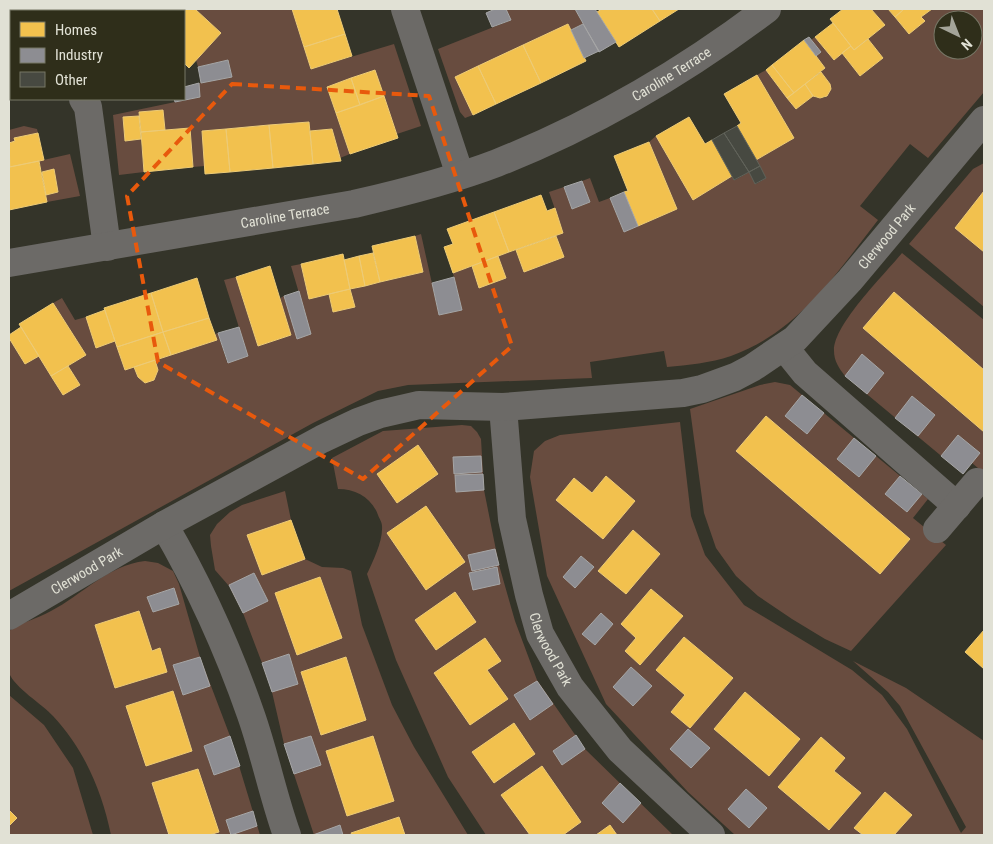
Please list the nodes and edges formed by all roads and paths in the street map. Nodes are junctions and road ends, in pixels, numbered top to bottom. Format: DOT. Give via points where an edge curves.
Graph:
graph roads {
  1 [pos="405,9"];
  2 [pos="767,9"];
  3 [pos="84,100"];
  4 [pos="984,120"];
  5 [pos="460,175"];
  6 [pos="107,247"];
  7 [pos="9,263"];
  8 [pos="784,347"];
  9 [pos="503,407"];
  10 [pos="977,482"];
  11 [pos="957,506"];
  12 [pos="164,525"];
  13 [pos="937,529"];
  14 [pos="9,616"];
  15 [pos="287,835"];
  16 [pos="711,835"];
  1 -- 5 [label="street"];
  2 -- 5 [label="street, Caroline Terrace" via="714,47 599,116 496,163"];
  3 -- 6 [label="street" via="88,107"];
  4 -- 8 [label="street, Clerwood Park" via="850,280"];
  5 -- 6 [label="street, Caroline Terrace" via="354,204"];
  6 -- 7 [label="street, Caroline Terrace"];
  8 -- 9 [label="street, Clerwood Park" via="735,377 702,389"];
  8 -- 11 [label="street" via="805,373"];
  9 -- 12 [label="street, Clerwood Park" via="420,405 380,414 322,438"];
  9 -- 16 [label="street, Clerwood Park" via="512,519 540,634 570,687 620,750"];
  10 -- 11 [label="street"];
  11 -- 13 [label="street"];
  12 -- 14 [label="street, Clerwood Park"];
  12 -- 15 [label="street" via="221,635 251,716"];
}
